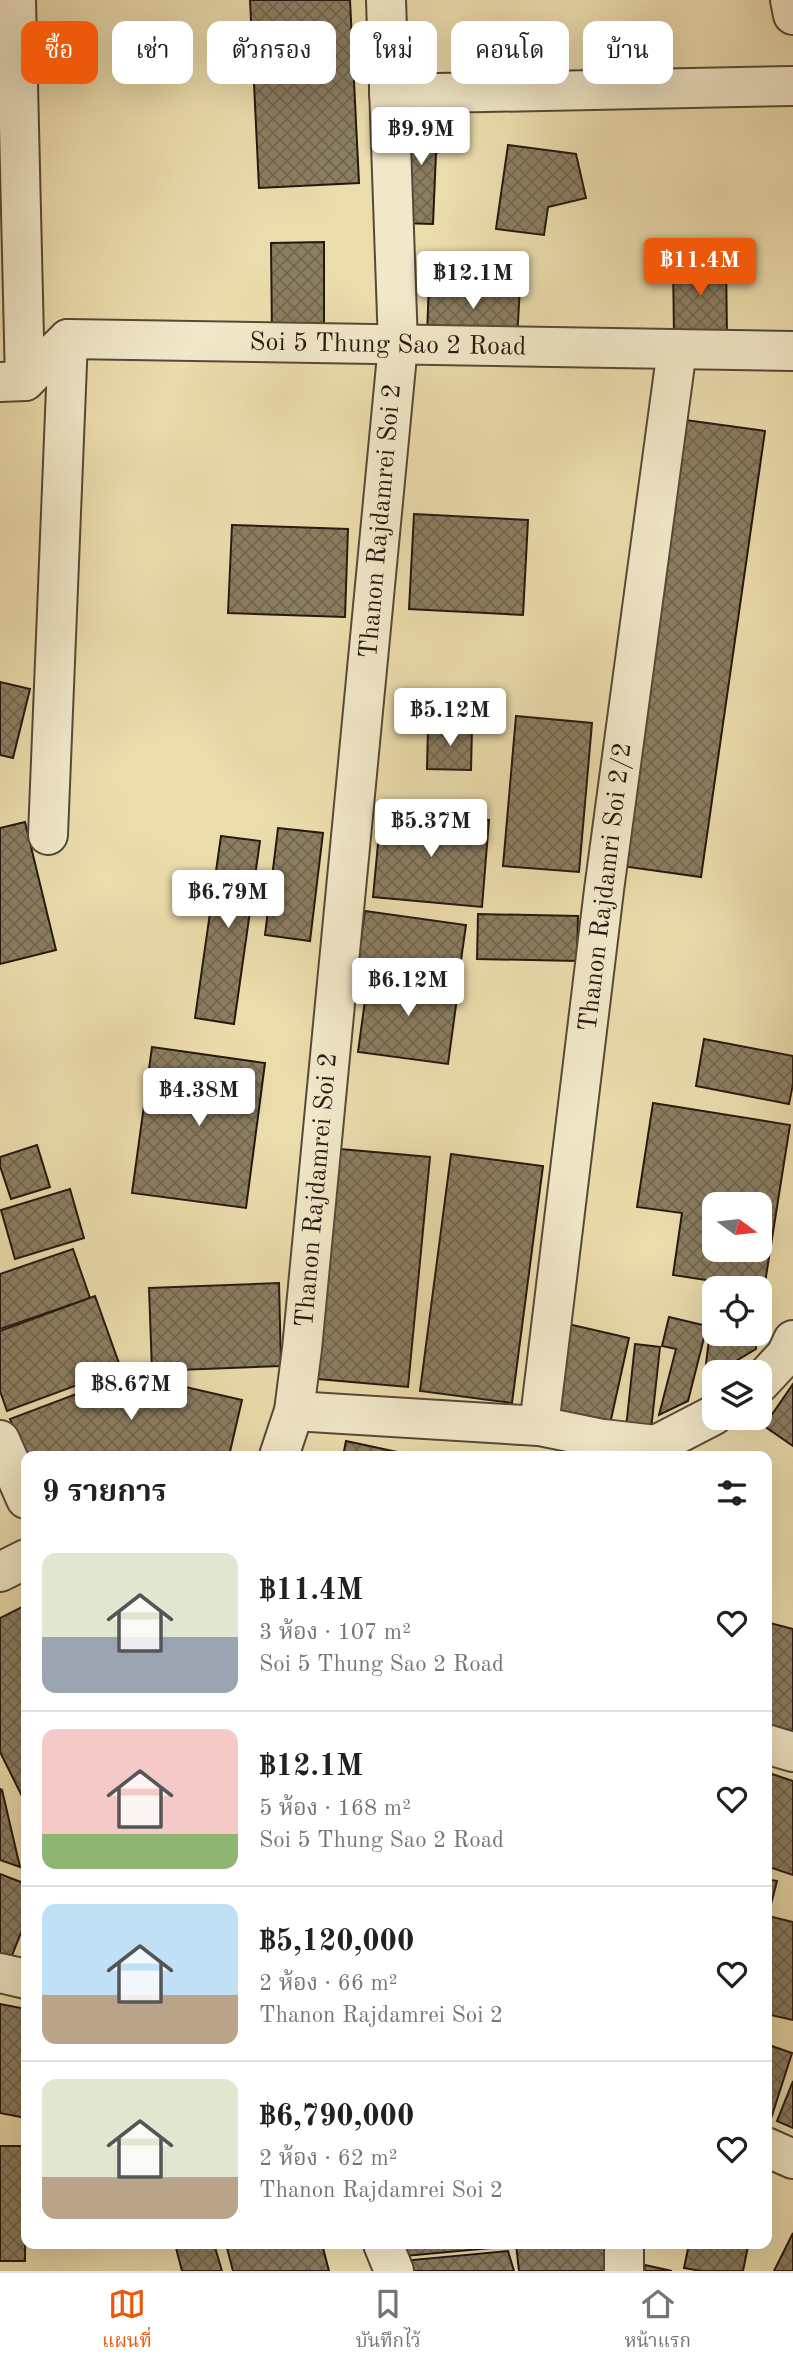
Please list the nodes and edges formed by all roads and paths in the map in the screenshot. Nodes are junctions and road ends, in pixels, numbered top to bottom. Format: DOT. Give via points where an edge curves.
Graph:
graph roads {
  1 [pos="386,0"];
  2 [pos="790,0"];
  3 [pos="793,15"];
  4 [pos="11,24"];
  5 [pos="793,86"];
  6 [pos="389,94"];
  7 [pos="68,339"];
  8 [pos="398,345"];
  9 [pos="677,349"];
  10 [pos="793,351"];
  11 [pos="12,382"];
  12 [pos="48,835"];
  13 [pos="793,1340"];
  14 [pos="772,1370"];
  15 [pos="294,1411"];
  16 [pos="702,1421"];
  17 [pos="539,1426"];
  18 [pos="0,1440"];
  19 [pos="281,1451"];
  20 [pos="21,1488"];
  21 [pos="21,1562"];
  22 [pos="0,1573"];
  23 [pos="772,1746"];
  24 [pos="793,1752"];
  25 [pos="0,1973"];
  26 [pos="21,1978"];
  27 [pos="772,2150"];
  28 [pos="793,2159"];
  29 [pos="385,2249"];
  30 [pos="624,2249"];
  31 [pos="394,2271"];
  32 [pos="624,2271"];
  1 -- 6 [label="street, Thanon Rajdamrei Soi 2"];
  2 -- 3 [label="street"];
  4 -- 11 [label="street"];
  5 -- 6 [label="street"];
  6 -- 8 [label="street, Thanon Rajdamrei Soi 2"];
  7 -- 8 [label="street, Soi 5 Thung Sao 2 Road"];
  7 -- 11 [label="street"];
  7 -- 12 [label="street"];
  8 -- 9 [label="street, Soi 5 Thung Sao 2 Road"];
  8 -- 15 [label="street, Thanon Rajdamrei Soi 2"];
  9 -- 10 [label="street, Soi 5 Thung Sao 2 Road"];
  9 -- 17 [label="street, Thanon Rajdamri Soi 2/2"];
  13 -- 14 [label="street"];
  15 -- 17 [label="street"];
  15 -- 19 [label="street, Thanon Rajdamrei Soi 2"];
  16 -- 17 [label="street" via="656,1444"];
  18 -- 20 [label="street"];
  21 -- 22 [label="street"];
  23 -- 24 [label="street"];
  25 -- 26 [label="street"];
  27 -- 28 [label="street"];
  29 -- 31 [label="street"];
  30 -- 32 [label="street"];
}
